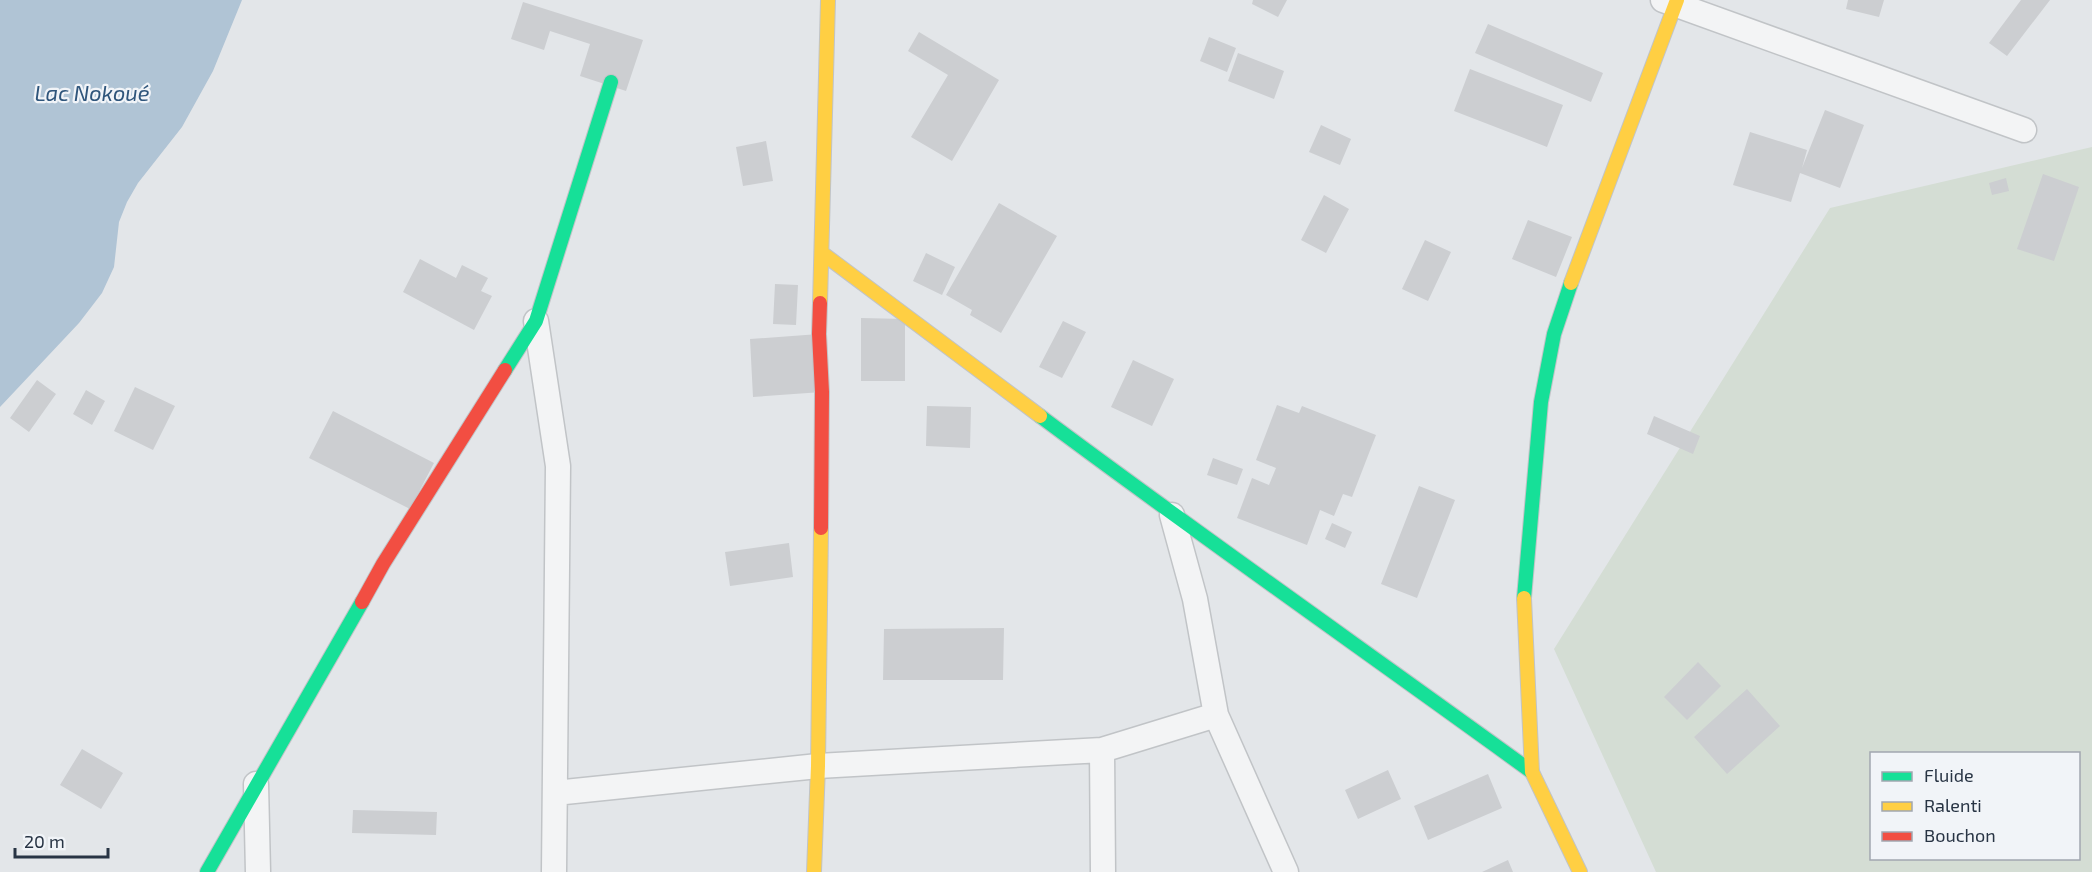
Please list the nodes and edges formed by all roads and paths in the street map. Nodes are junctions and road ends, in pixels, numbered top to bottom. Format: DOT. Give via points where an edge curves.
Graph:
graph roads {
  1 [pos="828,0"];
  2 [pos="1671,2"];
  3 [pos="612,82"];
  4 [pos="2024,130"];
  5 [pos="822,253"];
  6 [pos="536,321"];
  7 [pos="1172,515"];
  8 [pos="1216,715"];
  9 [pos="1102,750"];
  10 [pos="818,766"];
  11 [pos="1532,772"];
  12 [pos="256,783"];
  13 [pos="555,793"];
  14 [pos="207,872"];
  15 [pos="258,872"];
  16 [pos="554,872"];
  17 [pos="814,872"];
  18 [pos="1103,872"];
  19 [pos="1286,872"];
  20 [pos="1580,872"];
  1 -- 5 [label="street"];
  2 -- 4 [label="street"];
  2 -- 11 [label="street" via="1585,243 1549,357 1541,402 1524,586"];
  3 -- 6 [label="street"];
  5 -- 7 [label="street"];
  5 -- 10 [label="street"];
  6 -- 12 [label="street" via="383,564"];
  6 -- 13 [label="street" via="558,466"];
  7 -- 8 [label="street" via="1195,599"];
  7 -- 11 [label="street"];
  8 -- 9 [label="street"];
  8 -- 19 [label="street"];
  9 -- 10 [label="street"];
  9 -- 18 [label="street"];
  10 -- 13 [label="street"];
  10 -- 17 [label="street"];
  11 -- 20 [label="street"];
  12 -- 14 [label="street"];
  12 -- 15 [label="street"];
  13 -- 16 [label="street"];
}
